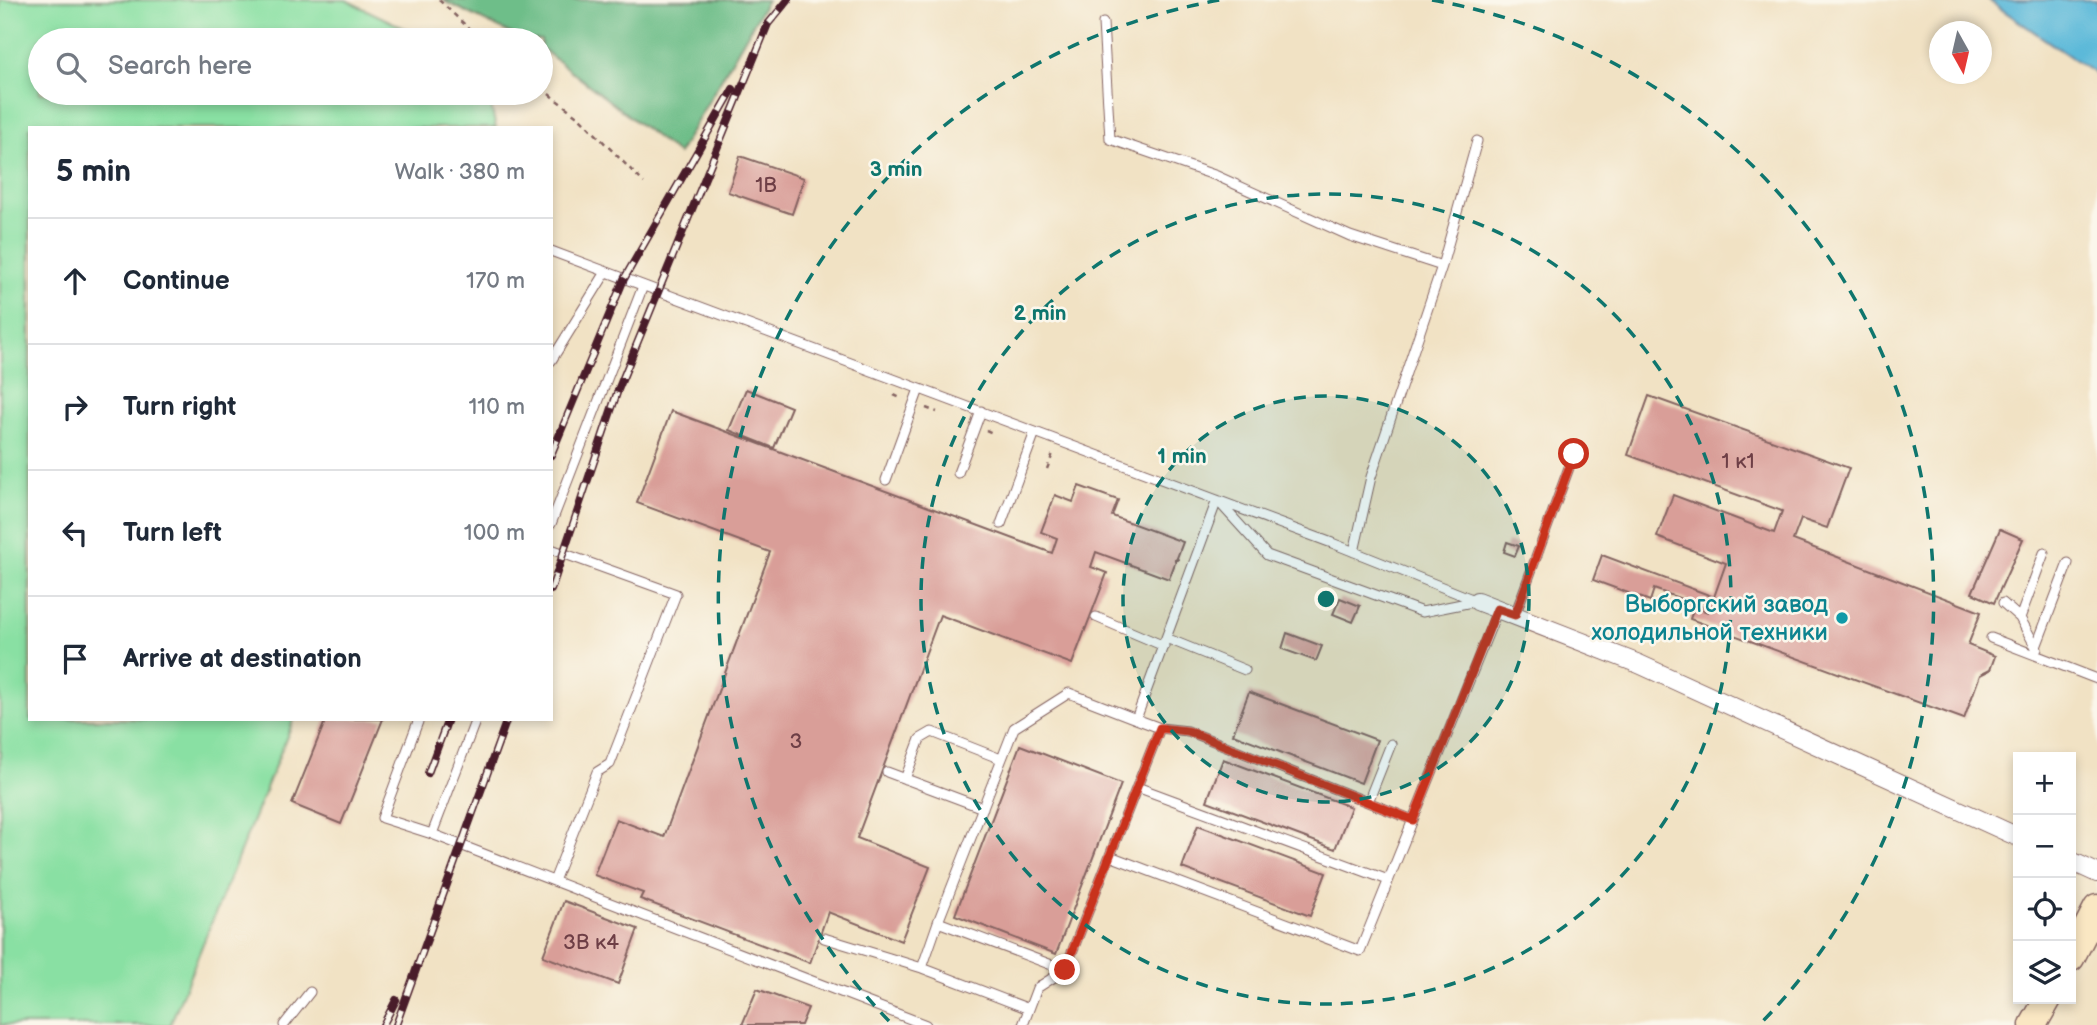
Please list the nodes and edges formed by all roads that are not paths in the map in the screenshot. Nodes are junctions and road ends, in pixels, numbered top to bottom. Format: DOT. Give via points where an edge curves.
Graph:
graph roads {
  1 [pos="1103,23"];
  2 [pos="1477,141"];
  3 [pos="553,252"];
  4 [pos="1442,266"];
  5 [pos="606,272"];
  6 [pos="643,286"];
  7 [pos="553,358"];
  8 [pos="919,389"];
  9 [pos="981,411"];
  10 [pos="1035,432"];
  11 [pos="1574,454"];
  12 [pos="958,473"];
  13 [pos="886,480"];
  14 [pos="1217,500"];
  15 [pos="553,519"];
  16 [pos="1001,524"];
  17 [pos="553,550"];
  18 [pos="1354,552"];
  19 [pos="2044,553"];
  20 [pos="2068,563"];
  21 [pos="1477,601"];
  22 [pos="2003,603"];
  23 [pos="1497,609"];
  24 [pos="1515,615"];
  25 [pos="1096,617"];
  26 [pos="2020,618"];
  27 [pos="1992,638"];
  28 [pos="1165,642"];
  29 [pos="2036,647"];
  30 [pos="2041,657"];
  31 [pos="1245,670"];
  32 [pos="2097,679"];
  33 [pos="1136,719"];
  34 [pos="418,721"];
  35 [pos="475,721"];
  36 [pos="1160,728"];
  37 [pos="1391,744"];
  38 [pos="1001,759"];
  39 [pos="887,772"];
  40 [pos="905,779"];
  41 [pos="1137,787"];
  42 [pos="1368,802"];
  43 [pos="983,808"];
  44 [pos="1413,820"];
  45 [pos="432,834"];
  46 [pos="2013,835"];
  47 [pos="1110,856"];
  48 [pos="2076,863"];
  49 [pos="2097,873"];
  50 [pos="1388,880"];
  51 [pos="554,881"];
  52 [pos="2097,908"];
  53 [pos="938,922"];
  54 [pos="824,938"];
  55 [pos="2076,948"];
  56 [pos="922,968"];
  57 [pos="1065,970"];
  58 [pos="310,992"];
  59 [pos="2045,1004"];
  60 [pos="1029,1009"];
  61 [pos="284,1025"];
  62 [pos="926,1025"];
  63 [pos="1023,1025"];
  64 [pos="2033,1025"];
  1 -- 4 [label="lane" via="1110,139 1217,176 1350,236"];
  2 -- 4 [label="lane"];
  3 -- 5 [label="lane"];
  4 -- 18 [label="lane" via="1371,477"];
  5 -- 6 [label="lane"];
  5 -- 7 [label="lane"];
  6 -- 8 [label="lane"];
  6 -- 15 [label="lane"];
  8 -- 9 [label="lane"];
  8 -- 13 [label="lane"];
  9 -- 10 [label="lane"];
  9 -- 12 [label="lane"];
  10 -- 14 [label="lane"];
  10 -- 16 [label="lane"];
  11 -- 24 [label="lane"];
  14 -- 18 [label="lane"];
  14 -- 21 [label="lane" via="1267,555 1422,612"];
  14 -- 28 [label="lane"];
  17 -- 51 [label="lane" via="676,594 610,764 597,772"];
  18 -- 21 [label="lane"];
  19 -- 26 [label="lane"];
  20 -- 29 [label="lane"];
  21 -- 23 [label="street"];
  22 -- 26 [label="lane"];
  23 -- 24 [label="street"];
  23 -- 44 [label="lane"];
  24 -- 46 [label="street" via="1639,664"];
  25 -- 28 [label="lane"];
  26 -- 29 [label="lane"];
  27 -- 30 [label="lane"];
  28 -- 31 [label="lane"];
  28 -- 33 [label="lane"];
  29 -- 30 [label="lane"];
  30 -- 32 [label="lane"];
  33 -- 36 [label="lane"];
  33 -- 38 [label="lane" via="1069,693 1014,729"];
  34 -- 45 [label="lane" via="382,818"];
  35 -- 45 [label="lane"];
  36 -- 41 [label="lane"];
  36 -- 42 [label="lane" via="1188,731"];
  37 -- 42 [label="lane"];
  38 -- 40 [label="lane" via="932,732 920,739"];
  38 -- 43 [label="lane"];
  39 -- 40 [label="lane"];
  40 -- 43 [label="lane"];
  41 -- 47 [label="lane"];
  41 -- 50 [label="lane"];
  42 -- 44 [label="lane"];
  43 -- 53 [label="lane"];
  44 -- 50 [label="lane"];
  45 -- 51 [label="lane"];
  47 -- 50 [label="lane" via="1360,950"];
  47 -- 57 [label="lane"];
  48 -- 49 [label="street"];
  51 -- 62 [label="lane"];
  52 -- 55 [label="street"];
  53 -- 56 [label="lane"];
  53 -- 57 [label="lane"];
  54 -- 56 [label="lane"];
  56 -- 60 [label="lane"];
  57 -- 60 [label="lane" via="1037,988"];
  58 -- 61 [label="lane"];
  59 -- 64 [label="street"];
  60 -- 63 [label="lane"];
}
